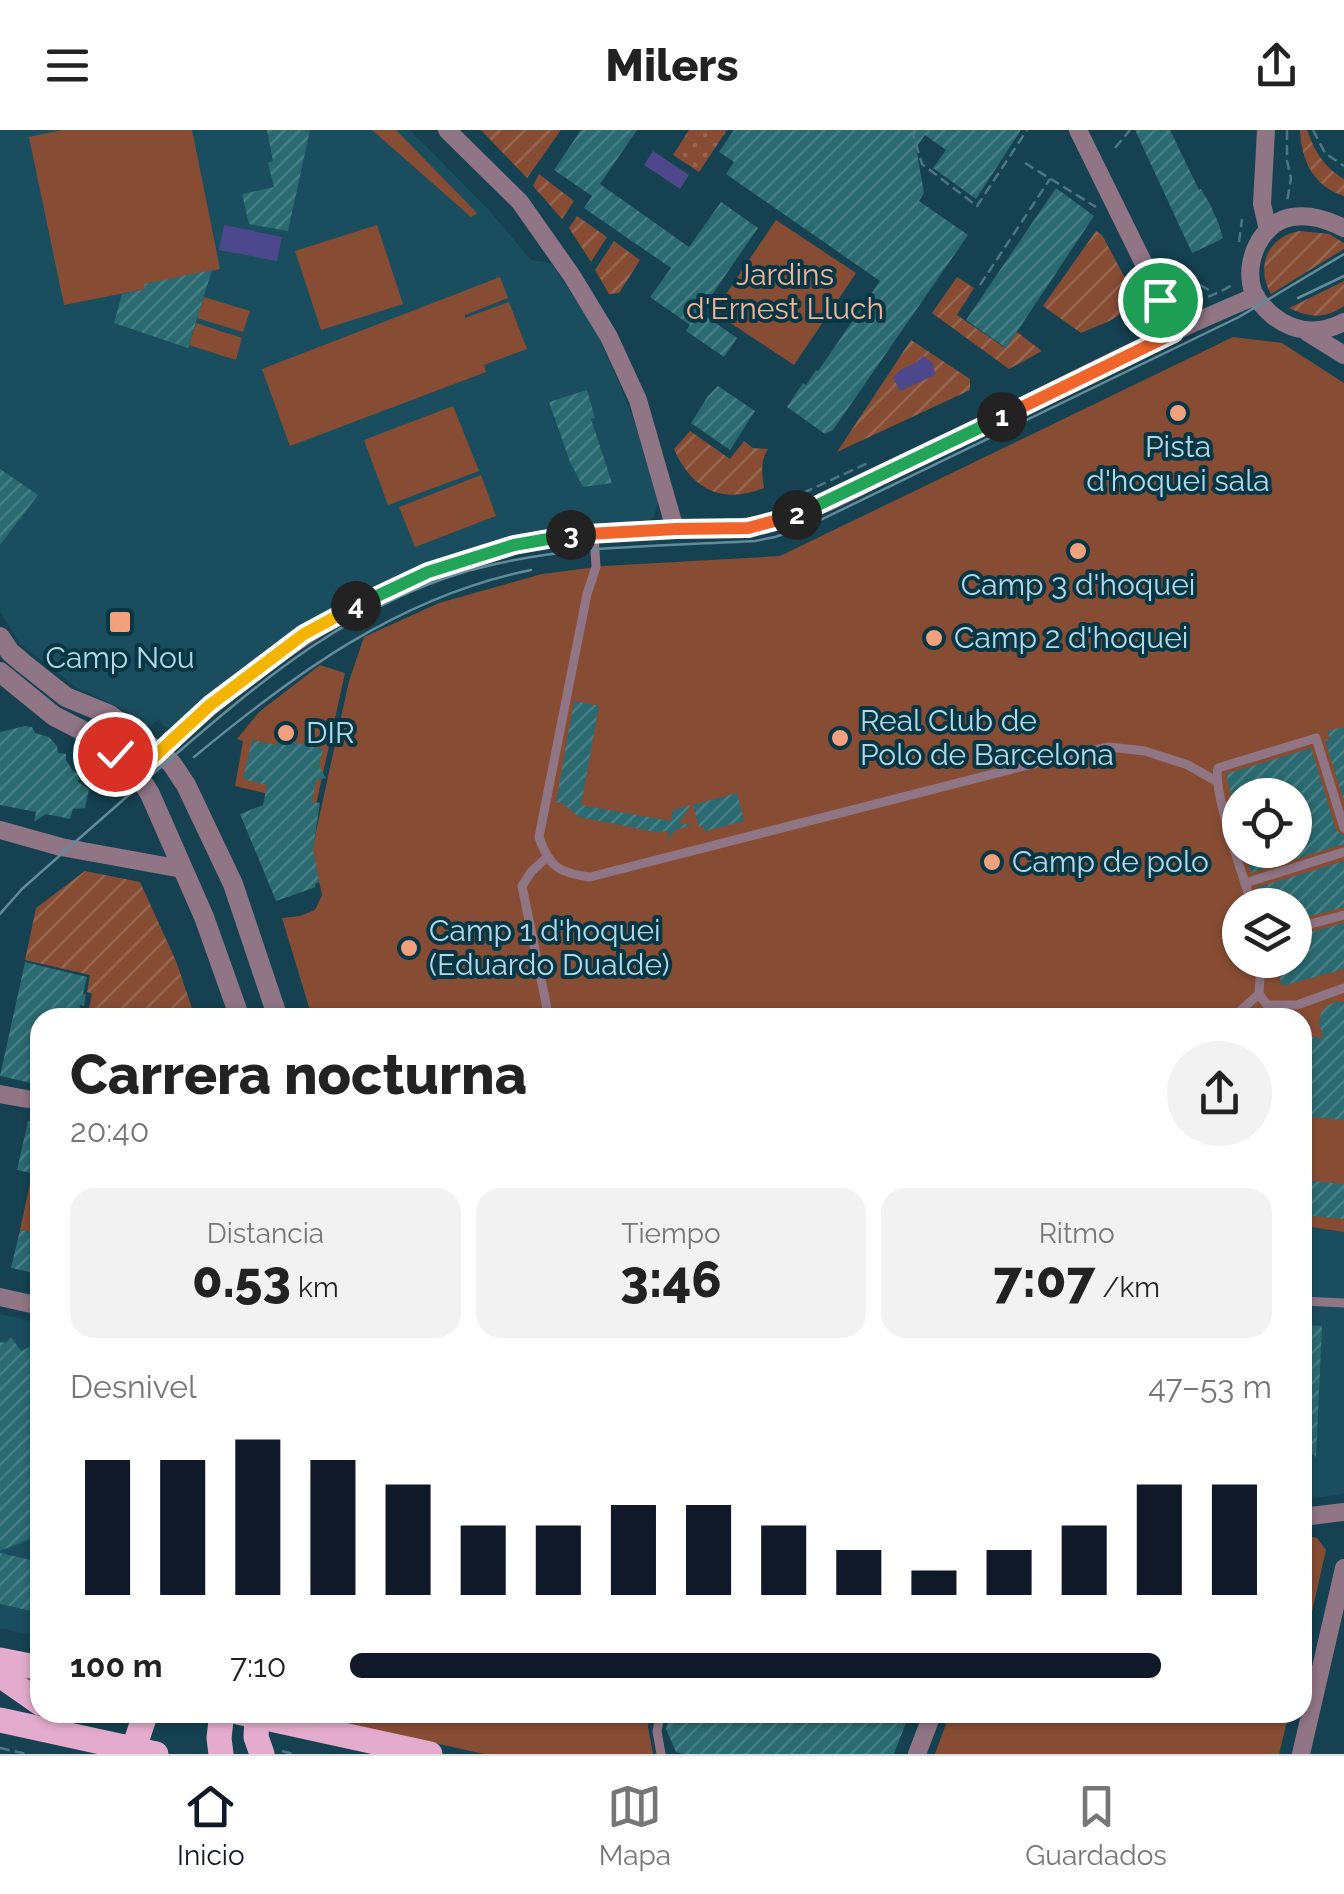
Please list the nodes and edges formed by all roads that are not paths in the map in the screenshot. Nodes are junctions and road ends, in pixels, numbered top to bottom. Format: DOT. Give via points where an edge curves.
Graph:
graph roads {
  1 [pos="447,130"];
  2 [pos="1078,130"];
  3 [pos="1266,130"];
  4 [pos="1344,228"];
  5 [pos="1268,230"];
  6 [pos="1256,296"];
  7 [pos="1344,322"];
  8 [pos="1307,331"];
  9 [pos="1174,333"];
  10 [pos="1344,355"];
  11 [pos="676,529"];
  12 [pos="594,534"];
  13 [pos="0,636"];
  14 [pos="0,672"];
  15 [pos="160,752"];
  16 [pos="137,773"];
  17 [pos="1216,781"];
  18 [pos="1339,793"];
  19 [pos="1344,828"];
  20 [pos="0,830"];
  21 [pos="1344,852"];
  22 [pos="546,858"];
  23 [pos="182,869"];
  24 [pos="1245,883"];
  25 [pos="1247,888"];
  26 [pos="1344,915"];
  27 [pos="1312,923"];
  28 [pos="1260,978"];
  29 [pos="1344,988"];
  30 [pos="1259,994"];
  31 [pos="236,1008"];
  32 [pos="275,1008"];
  33 [pos="547,1008"];
  34 [pos="1243,1008"];
  35 [pos="0,1094"];
  36 [pos="30,1099"];
  37 [pos="0,1297"];
  38 [pos="1312,1301"];
  39 [pos="1344,1303"];
  40 [pos="30,1304"];
  41 [pos="1344,1512"];
  42 [pos="1312,1516"];
  43 [pos="1344,1568"];
  44 [pos="0,1660"];
  45 [pos="30,1666"];
  46 [pos="0,1675"];
  47 [pos="30,1697"];
  48 [pos="1312,1706"];
  49 [pos="0,1720"];
  50 [pos="66,1723"];
  51 [pos="145,1723"];
  52 [pos="221,1723"];
  53 [pos="253,1723"];
  54 [pos="291,1723"];
  55 [pos="659,1723"];
  56 [pos="929,1723"];
  57 [pos="1308,1723"];
  58 [pos="85,1738"];
  59 [pos="141,1752"];
  60 [pos="273,1753"];
  61 [pos="222,1754"];
  62 [pos="430,1754"];
  63 [pos="661,1754"];
  64 [pos="917,1754"];
  65 [pos="1301,1754"];
  1 -- 11 [label="street" via="520,202 609,337 638,400"];
  2 -- 9 [label="street"];
  3 -- 5 [label="street" via="1262,204"];
  4 -- 5 [label="street" via="1294,216"];
  5 -- 6 [label="street" via="1250,268"];
  6 -- 8 [label="street" via="1280,321"];
  6 -- 9 [label="street"];
  7 -- 8 [label="street"];
  8 -- 10 [label="street"];
  9 -- 11 [label="street" via="786,519 748,528"];
  11 -- 12 [label="street"];
  12 -- 15 [label="street" via="514,545 428,572 346,610 210,705"];
  12 -- 22 [label="lane" via="596,566 539,837"];
  13 -- 15 [label="street" via="23,664 66,696 110,715"];
  14 -- 16 [label="street"];
  15 -- 16 [label="street"];
  15 -- 32 [label="street" via="186,785 233,884"];
  16 -- 23 [label="street"];
  17 -- 18 [label="lane" via="1218,768 1316,738"];
  17 -- 22 [label="lane" via="1145,751 1110,746 590,878 566,874"];
  17 -- 24 [label="lane"];
  18 -- 19 [label="lane"];
  20 -- 23 [label="street"];
  21 -- 24 [label="lane"];
  22 -- 33 [label="lane" via="522,886"];
  23 -- 31 [label="street"];
  24 -- 25 [label="lane"];
  26 -- 27 [label="lane"];
  28 -- 30 [label="lane"];
  29 -- 30 [label="lane" via="1298,1006 1266,1005"];
  30 -- 34 [label="lane"];
  35 -- 36 [label="street"];
  37 -- 40 [label="street"];
  38 -- 39 [label="lane"];
  41 -- 42 [label="street"];
  43 -- 48 [label="street"];
  44 -- 45 [label="main road"];
  46 -- 47 [label="main road"];
  49 -- 58 [label="main road"];
  50 -- 58 [label="main road"];
  51 -- 59 [label="main road"];
  52 -- 61 [label="main road"];
  53 -- 60 [label="main road" via="256,1737"];
  54 -- 62 [label="main road"];
  55 -- 63 [label="lane"];
  56 -- 64 [label="street"];
  57 -- 65 [label="street"];
  58 -- 59 [label="main road"];
}
